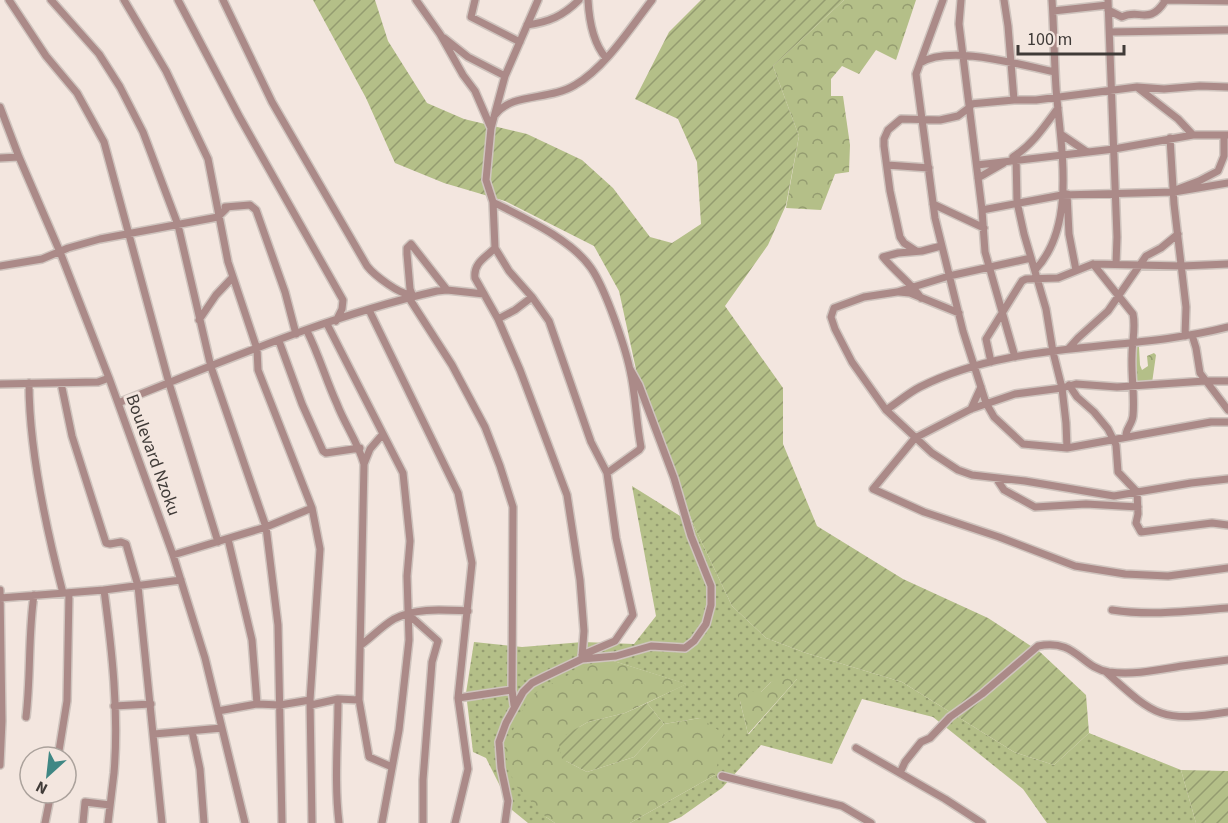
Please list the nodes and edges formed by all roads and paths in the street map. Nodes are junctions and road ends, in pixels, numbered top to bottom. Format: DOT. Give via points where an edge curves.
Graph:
graph roads {
  1 [pos="9,0"];
  2 [pos="51,0"];
  3 [pos="124,0"];
  4 [pos="178,0"];
  5 [pos="224,0"];
  6 [pos="416,0"];
  7 [pos="475,0"];
  8 [pos="536,0"];
  9 [pos="579,0"];
  10 [pos="588,0"];
  11 [pos="652,0"];
  12 [pos="943,0"];
  13 [pos="961,0"];
  14 [pos="1004,0"];
  15 [pos="1052,0"];
  16 [pos="1165,0"];
  17 [pos="1228,1"];
  18 [pos="1108,5"];
  19 [pos="1053,11"];
  20 [pos="527,25"];
  21 [pos="1228,30"];
  22 [pos="1110,32"];
  23 [pos="440,34"];
  24 [pos="520,42"];
  25 [pos="964,56"];
  26 [pos="606,57"];
  27 [pos="1011,63"];
  28 [pos="919,64"];
  29 [pos="1055,72"];
  30 [pos="505,76"];
  31 [pos="1137,87"];
  32 [pos="1228,87"];
  33 [pos="1111,89"];
  34 [pos="1057,97"];
  35 [pos="1014,100"];
  36 [pos="970,106"];
  37 [pos="0,107"];
  38 [pos="1058,108"];
  39 [pos="493,117"];
  40 [pos="922,120"];
  41 [pos="491,128"];
  42 [pos="1062,135"];
  43 [pos="1193,135"];
  44 [pos="1226,135"];
  45 [pos="1170,138"];
  46 [pos="1114,149"];
  47 [pos="1087,152"];
  48 [pos="1061,155"];
  49 [pos="19,157"];
  50 [pos="1016,157"];
  51 [pos="0,158"];
  52 [pos="1007,161"];
  53 [pos="886,165"];
  54 [pos="977,165"];
  55 [pos="929,168"];
  56 [pos="978,178"];
  57 [pos="1228,183"];
  58 [pos="1175,191"];
  59 [pos="1065,194"];
  60 [pos="1116,195"];
  61 [pos="493,202"];
  62 [pos="1017,202"];
  63 [pos="933,204"];
  64 [pos="217,207"];
  65 [pos="228,207"];
  66 [pos="982,210"];
  67 [pos="218,217"];
  68 [pos="178,225"];
  69 [pos="984,228"];
  70 [pos="128,234"];
  71 [pos="1178,234"];
  72 [pos="941,246"];
  73 [pos="495,248"];
  74 [pos="916,251"];
  75 [pos="60,252"];
  76 [pos="1031,258"];
  77 [pos="1093,264"];
  78 [pos="1116,264"];
  79 [pos="1228,264"];
  80 [pos="1140,265"];
  81 [pos="0,266"];
  82 [pos="1182,266"];
  83 [pos="989,268"];
  84 [pos="1076,270"];
  85 [pos="1036,273"];
  86 [pos="949,276"];
  87 [pos="232,278"];
  88 [pos="914,287"];
  89 [pos="447,290"];
  90 [pos="897,292"];
  91 [pos="484,294"];
  92 [pos="1119,295"];
  93 [pos="411,296"];
  94 [pos="532,297"];
  95 [pos="921,298"];
  96 [pos="369,310"];
  97 [pos="960,313"];
  98 [pos="1003,314"];
  99 [pos="498,319"];
  100 [pos="199,320"];
  101 [pos="336,321"];
  102 [pos="327,324"];
  103 [pos="1228,327"];
  104 [pos="307,331"];
  105 [pos="296,334"];
  106 [pos="1188,336"];
  107 [pos="279,341"];
  108 [pos="1133,342"];
  109 [pos="256,349"];
  110 [pos="1068,349"];
  111 [pos="1053,352"];
  112 [pos="1015,357"];
  113 [pos="991,362"];
  114 [pos="974,366"];
  115 [pos="211,367"];
  116 [pos="630,369"];
  117 [pos="110,378"];
  118 [pos="1205,381"];
  119 [pos="1228,381"];
  120 [pos="61,382"];
  121 [pos="29,383"];
  122 [pos="169,383"];
  123 [pos="0,384"];
  124 [pos="1069,385"];
  125 [pos="1133,385"];
  126 [pos="981,387"];
  127 [pos="1062,388"];
  128 [pos="118,403"];
  129 [pos="986,403"];
  130 [pos="971,409"];
  131 [pos="886,410"];
  132 [pos="1228,410"];
  133 [pos="1228,422"];
  134 [pos="382,435"];
  135 [pos="1125,437"];
  136 [pos="915,438"];
  137 [pos="1113,440"];
  138 [pos="360,448"];
  139 [pos="1067,448"];
  140 [pos="364,464"];
  141 [pos="607,472"];
  142 [pos="996,478"];
  143 [pos="1228,479"];
  144 [pos="1137,492"];
  145 [pos="1138,507"];
  146 [pos="312,508"];
  147 [pos="1228,525"];
  148 [pos="266,527"];
  149 [pos="228,539"];
  150 [pos="218,542"];
  151 [pos="173,555"];
  152 [pos="1228,568"];
  153 [pos="181,580"];
  154 [pos="138,586"];
  155 [pos="104,590"];
  156 [pos="66,593"];
  157 [pos="0,595"];
  158 [pos="34,595"];
  159 [pos="1228,608"];
  160 [pos="1112,610"];
  161 [pos="468,611"];
  162 [pos="409,614"];
  163 [pos="361,645"];
  164 [pos="582,657"];
  165 [pos="1228,660"];
  166 [pos="1106,672"];
  167 [pos="512,690"];
  168 [pos="458,698"];
  169 [pos="338,699"];
  170 [pos="359,700"];
  171 [pos="310,703"];
  172 [pos="151,704"];
  173 [pos="257,704"];
  174 [pos="280,705"];
  175 [pos="514,705"];
  176 [pos="114,706"];
  177 [pos="218,711"];
  178 [pos="1228,712"];
  179 [pos="26,717"];
  180 [pos="1,721"];
  181 [pos="222,728"];
  182 [pos="192,731"];
  183 [pos="154,734"];
  184 [pos="60,745"];
  185 [pos="856,748"];
  186 [pos="0,765"];
  187 [pos="392,767"];
  188 [pos="900,773"];
  189 [pos="722,777"];
  190 [pos="49,805"];
  191 [pos="110,805"];
  192 [pos="45,823"];
  193 [pos="83,823"];
  194 [pos="108,823"];
  195 [pos="162,823"];
  196 [pos="204,823"];
  197 [pos="245,823"];
  198 [pos="282,823"];
  199 [pos="312,823"];
  200 [pos="339,823"];
  201 [pos="382,823"];
  202 [pos="423,823"];
  203 [pos="454,823"];
  204 [pos="506,823"];
  205 [pos="871,823"];
  206 [pos="982,823"];
  1 -- 70 [label="street" via="46,56 78,93 104,142"];
  2 -- 68 [label="street" via="99,54 120,87 143,132"];
  3 -- 64 [label="street" via="166,71 208,159"];
  4 -- 101 [label="street" via="342,300"];
  5 -- 93 [label="street" via="272,102 367,266 375,276"];
  6 -- 23 [label="street"];
  7 -- 24 [label="street" via="471,17"];
  8 -- 20 [label="street"];
  9 -- 20 [label="street" via="566,13"];
  10 -- 26 [label="street" via="598,46"];
  11 -- 26 [label="street"];
  12 -- 28 [label="street"];
  13 -- 25 [label="street"];
  14 -- 27 [label="street"];
  15 -- 19 [label="street"];
  16 -- 17 [label="street"];
  16 -- 18 [label="street" via="1161,8 1149,15 1122,17"];
  18 -- 19 [label="street"];
  18 -- 22 [label="street"];
  19 -- 29 [label="street"];
  20 -- 24 [label="street"];
  21 -- 22 [label="street"];
  22 -- 33 [label="street"];
  23 -- 30 [label="street" via="468,57"];
  23 -- 41 [label="street" via="475,91"];
  24 -- 30 [label="street"];
  25 -- 27 [label="street"];
  25 -- 28 [label="street" via="934,56"];
  25 -- 36 [label="street"];
  26 -- 39 [label="street" via="591,74 563,92 517,100 506,104"];
  27 -- 29 [label="street"];
  27 -- 35 [label="street"];
  28 -- 40 [label="street" via="916,74"];
  29 -- 34 [label="street"];
  30 -- 39 [label="street"];
  31 -- 32 [label="street"];
  31 -- 33 [label="street"];
  31 -- 43 [label="street"];
  33 -- 34 [label="street"];
  33 -- 46 [label="street"];
  34 -- 35 [label="street"];
  34 -- 38 [label="street"];
  35 -- 36 [label="street"];
  36 -- 40 [label="street" via="958,116"];
  36 -- 54 [label="street"];
  37 -- 49 [label="street, Boulevard Nzoku"];
  38 -- 42 [label="street"];
  38 -- 50 [label="street" via="1041,133"];
  39 -- 41 [label="street"];
  40 -- 53 [label="street" via="901,119 892,126 884,139"];
  40 -- 55 [label="street"];
  41 -- 61 [label="street" via="486,180"];
  42 -- 47 [label="street"];
  42 -- 48 [label="street"];
  43 -- 44 [label="street"];
  43 -- 45 [label="street"];
  44 -- 58 [label="street" via="1218,171"];
  45 -- 46 [label="street"];
  45 -- 58 [label="street"];
  46 -- 47 [label="street"];
  46 -- 60 [label="street"];
  47 -- 48 [label="street"];
  48 -- 50 [label="street"];
  48 -- 59 [label="street"];
  49 -- 51 [label="street"];
  49 -- 75 [label="street, Boulevard Nzoku"];
  50 -- 52 [label="street"];
  50 -- 62 [label="street"];
  52 -- 54 [label="street"];
  52 -- 56 [label="street"];
  53 -- 55 [label="street"];
  53 -- 74 [label="street" via="900,237"];
  54 -- 56 [label="street"];
  55 -- 63 [label="street"];
  56 -- 66 [label="street"];
  57 -- 58 [label="street"];
  58 -- 60 [label="street"];
  58 -- 71 [label="street"];
  59 -- 60 [label="street"];
  59 -- 62 [label="street"];
  59 -- 84 [label="street"];
  59 -- 85 [label="street" via="1055,239"];
  60 -- 78 [label="street"];
  61 -- 73 [label="street"];
  61 -- 116 [label="street" via="550,232 591,269"];
  62 -- 66 [label="street"];
  62 -- 76 [label="street"];
  63 -- 69 [label="street"];
  63 -- 72 [label="street"];
  64 -- 65 [label="street"];
  64 -- 67 [label="street"];
  65 -- 67 [label="street"];
  65 -- 105 [label="street" via="250,205 256,210"];
  66 -- 69 [label="street"];
  67 -- 68 [label="street"];
  67 -- 87 [label="street"];
  68 -- 70 [label="street"];
  68 -- 100 [label="street"];
  69 -- 83 [label="street"];
  70 -- 75 [label="street"];
  70 -- 122 [label="street"];
  71 -- 80 [label="street" via="1151,252"];
  71 -- 82 [label="street"];
  72 -- 74 [label="street"];
  72 -- 86 [label="street"];
  73 -- 91 [label="street" via="474,271"];
  73 -- 94 [label="street" via="509,272"];
  74 -- 88 [label="street" via="883,257"];
  75 -- 81 [label="street"];
  75 -- 117 [label="street, Boulevard Nzoku"];
  76 -- 83 [label="street"];
  76 -- 85 [label="street"];
  77 -- 78 [label="street"];
  77 -- 84 [label="street"];
  77 -- 92 [label="street"];
  78 -- 80 [label="street"];
  79 -- 82 [label="street"];
  80 -- 82 [label="street"];
  80 -- 92 [label="street"];
  82 -- 106 [label="street"];
  83 -- 86 [label="street"];
  83 -- 98 [label="street"];
  84 -- 85 [label="street" via="1058,278"];
  85 -- 98 [label="street" via="1022,281"];
  85 -- 111 [label="street"];
  86 -- 88 [label="street"];
  86 -- 97 [label="street"];
  87 -- 100 [label="street"];
  87 -- 109 [label="street"];
  88 -- 90 [label="street"];
  88 -- 95 [label="street"];
  89 -- 91 [label="street"];
  89 -- 93 [label="street"];
  89 -- 93 [label="street" via="411,244 407,254"];
  90 -- 95 [label="street"];
  90 -- 131 [label="street" via="864,297 834,308 831,314 852,362"];
  91 -- 99 [label="street"];
  92 -- 108 [label="street" via="1133,314"];
  92 -- 110 [label="street" via="1101,319"];
  93 -- 96 [label="street"];
  93 -- 167 [label="street" via="484,427 513,507"];
  94 -- 99 [label="street"];
  94 -- 141 [label="street" via="549,321 591,442"];
  95 -- 97 [label="street"];
  96 -- 101 [label="street"];
  96 -- 161 [label="street" via="458,493 472,563"];
  97 -- 114 [label="street"];
  98 -- 112 [label="street"];
  98 -- 113 [label="street" via="986,339"];
  99 -- 164 [label="street" via="567,495 580,580"];
  100 -- 115 [label="street"];
  101 -- 102 [label="street"];
  102 -- 104 [label="street"];
  102 -- 134 [label="street"];
  103 -- 106 [label="street"];
  104 -- 105 [label="street"];
  104 -- 138 [label="street" via="339,410"];
  105 -- 107 [label="street"];
  106 -- 108 [label="street"];
  106 -- 118 [label="street" via="1196,348 1198,370"];
  107 -- 109 [label="street"];
  107 -- 138 [label="street" via="324,453"];
  108 -- 110 [label="street"];
  108 -- 125 [label="street"];
  109 -- 115 [label="street"];
  109 -- 146 [label="street" via="258,370"];
  110 -- 111 [label="street"];
  111 -- 112 [label="street"];
  111 -- 127 [label="street"];
  112 -- 113 [label="street"];
  113 -- 114 [label="street"];
  114 -- 126 [label="street"];
  114 -- 131 [label="street" via="918,388"];
  115 -- 122 [label="street"];
  115 -- 148 [label="street"];
  116 -- 141 [label="street" via="641,449"];
  116 -- 164 [label="street" via="709,577 711,605 706,624 685,648 651,646 616,656"];
  117 -- 120 [label="street" via="98,382"];
  117 -- 128 [label="street, Boulevard Nzoku"];
  118 -- 119 [label="street"];
  118 -- 125 [label="street"];
  118 -- 132 [label="street"];
  120 -- 121 [label="street"];
  120 -- 154 [label="street" via="72,436 106,543 126,544"];
  121 -- 123 [label="street"];
  121 -- 156 [label="street" via="33,443 53,556"];
  122 -- 128 [label="street"];
  122 -- 150 [label="street"];
  124 -- 125 [label="street"];
  124 -- 127 [label="street"];
  124 -- 137 [label="street"];
  125 -- 135 [label="street" via="1133,419"];
  126 -- 129 [label="street"];
  126 -- 130 [label="street"];
  127 -- 129 [label="street" via="1023,392"];
  127 -- 139 [label="street"];
  128 -- 151 [label="street, Boulevard Nzoku"];
  129 -- 130 [label="street"];
  129 -- 139 [label="street" via="994,417 1022,444"];
  130 -- 136 [label="street"];
  131 -- 136 [label="street"];
  133 -- 135 [label="street"];
  134 -- 140 [label="street"];
  134 -- 162 [label="street" via="403,473 410,541"];
  135 -- 137 [label="street"];
  136 -- 142 [label="street" via="958,470"];
  136 -- 152 [label="street" via="873,489 924,512 1075,566 1168,576"];
  137 -- 139 [label="street"];
  137 -- 144 [label="street" via="1118,472"];
  138 -- 140 [label="street"];
  140 -- 163 [label="street"];
  141 -- 164 [label="street" via="633,615 615,641"];
  142 -- 144 [label="street" via="1114,496"];
  142 -- 145 [label="street" via="1004,490 1035,507"];
  143 -- 144 [label="street"];
  144 -- 145 [label="street"];
  145 -- 147 [label="street" via="1136,523 1141,531 1212,523"];
  146 -- 148 [label="street"];
  146 -- 171 [label="street" via="320,549"];
  148 -- 149 [label="street"];
  148 -- 174 [label="street" via="278,625"];
  149 -- 150 [label="street"];
  149 -- 173 [label="street" via="252,640"];
  150 -- 151 [label="street"];
  151 -- 153 [label="street, Boulevard Nzoku"];
  153 -- 154 [label="street"];
  153 -- 177 [label="street, Boulevard Nzoku"];
  154 -- 155 [label="street"];
  154 -- 172 [label="street"];
  155 -- 156 [label="street"];
  155 -- 176 [label="street"];
  156 -- 158 [label="street"];
  156 -- 184 [label="street" via="67,701"];
  157 -- 158 [label="street"];
  157 -- 180 [label="street"];
  158 -- 179 [label="street"];
  159 -- 160 [label="street" via="1167,614"];
  161 -- 162 [label="street" via="426,610"];
  161 -- 168 [label="street"];
  162 -- 163 [label="street" via="386,625"];
  162 -- 187 [label="street" via="405,684"];
  162 -- 202 [label="street" via="438,641 432,663"];
  163 -- 170 [label="street"];
  164 -- 175 [label="street" via="532,683"];
  165 -- 166 [label="street" via="1138,674"];
  166 -- 178 [label="street" via="1140,702 1165,716"];
  166 -- 188 [label="street" via="1061,645 1038,646 921,742"];
  167 -- 168 [label="street"];
  167 -- 175 [label="street"];
  168 -- 203 [label="street" via="468,770"];
  169 -- 170 [label="street"];
  169 -- 171 [label="street"];
  169 -- 200 [label="street"];
  170 -- 187 [label="street" via="368,756"];
  171 -- 174 [label="street"];
  171 -- 199 [label="street"];
  172 -- 176 [label="street"];
  172 -- 183 [label="street"];
  173 -- 174 [label="street"];
  173 -- 177 [label="street"];
  174 -- 198 [label="street"];
  175 -- 204 [label="street" via="500,742 508,801"];
  176 -- 191 [label="street"];
  177 -- 181 [label="street, Boulevard Nzoku"];
  180 -- 186 [label="street"];
  181 -- 182 [label="street"];
  181 -- 197 [label="street, Boulevard Nzoku"];
  182 -- 183 [label="street"];
  182 -- 196 [label="street" via="200,769"];
  183 -- 195 [label="street"];
  185 -- 188 [label="street"];
  187 -- 201 [label="street"];
  188 -- 206 [label="street"];
  189 -- 205 [label="street" via="842,806"];
  190 -- 192 [label="street"];
  191 -- 193 [label="street" via="85,802"];
  191 -- 194 [label="street"];
}
